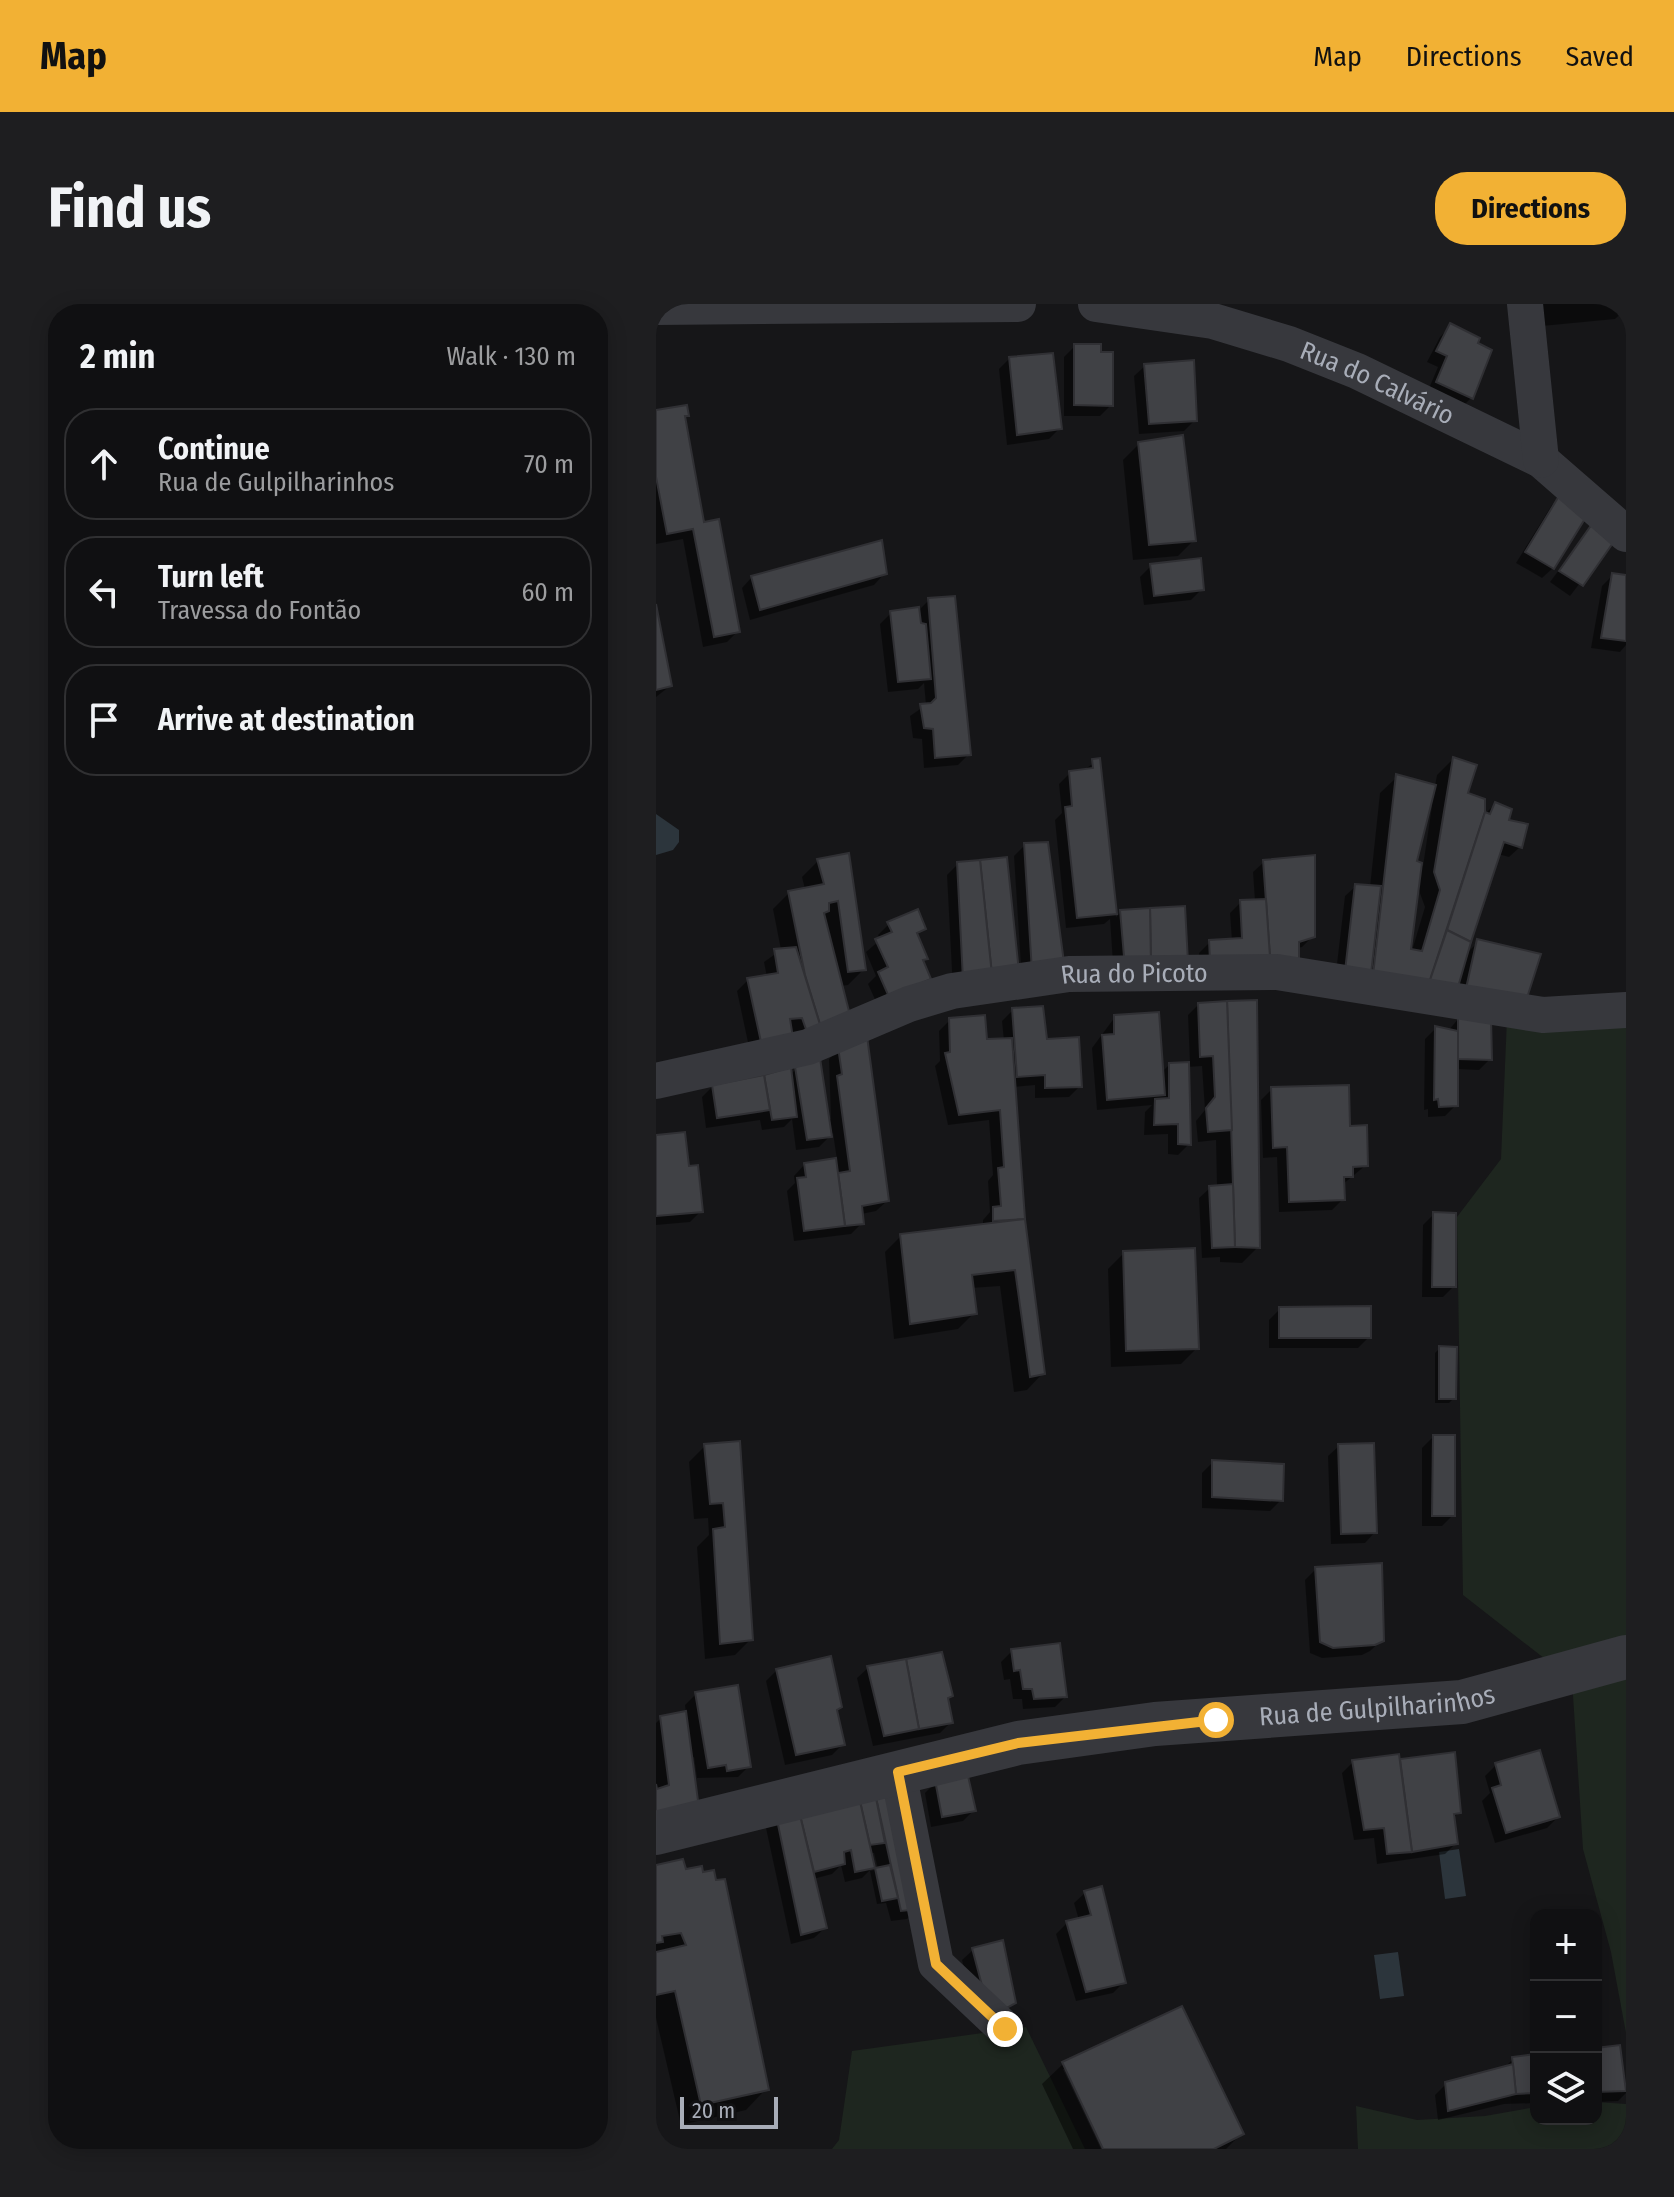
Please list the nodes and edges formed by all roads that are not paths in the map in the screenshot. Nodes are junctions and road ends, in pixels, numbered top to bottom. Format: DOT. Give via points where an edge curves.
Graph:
graph roads {
  1 [pos="1018,304"];
  2 [pos="1096,304"];
  3 [pos="1525,304"];
  4 [pos="656,307"];
  5 [pos="1541,460"];
  6 [pos="1626,534"];
  7 [pos="1626,1010"];
  8 [pos="656,1081"];
  9 [pos="1626,1657"];
  10 [pos="898,1772"];
  11 [pos="656,1833"];
  12 [pos="1005,2029"];
  1 -- 4 [label="street"];
  2 -- 5 [label="street, Rua do Calvário" via="1213,321 1289,344"];
  3 -- 5 [label="street"];
  5 -- 6 [label="street, Rua do Calvário"];
  7 -- 8 [label="street, Rua do Picoto" via="1543,1015 1277,972 1069,974 952,991 808,1047"];
  9 -- 10 [label="street, Rua de Gulpilharinhos" via="1462,1702 1155,1724 1018,1743"];
  10 -- 11 [label="street, Rua de Gulpilharinhos"];
  10 -- 12 [label="street" via="936,1964"];
}
